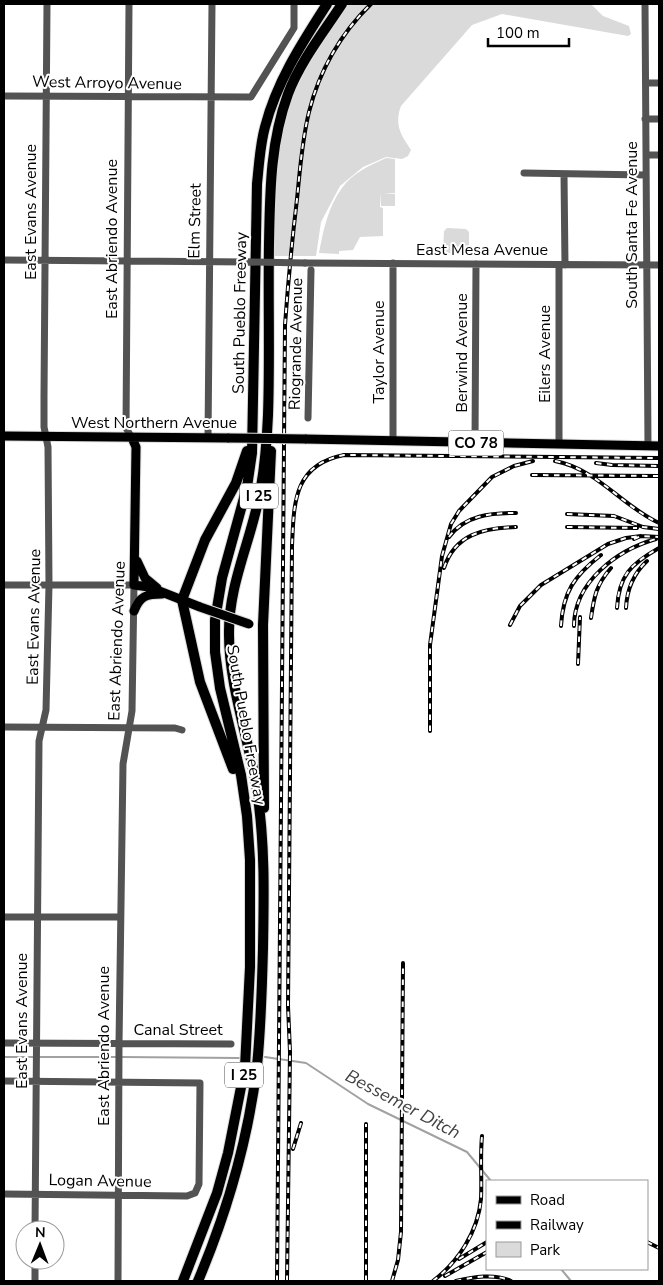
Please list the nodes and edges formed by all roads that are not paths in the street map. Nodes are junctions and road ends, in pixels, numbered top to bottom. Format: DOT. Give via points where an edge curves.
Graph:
graph roads {
  1 [pos="47,4"];
  2 [pos="129,4"];
  3 [pos="212,4"];
  4 [pos="294,4"];
  5 [pos="327,4"];
  6 [pos="342,4"];
  7 [pos="645,4"];
  8 [pos="646,83"];
  9 [pos="659,83"];
  10 [pos="4,96"];
  11 [pos="46,96"];
  12 [pos="128,97"];
  13 [pos="210,98"];
  14 [pos="645,119"];
  15 [pos="659,119"];
  16 [pos="646,155"];
  17 [pos="659,155"];
  18 [pos="524,174"];
  19 [pos="564,174"];
  20 [pos="646,175"];
  21 [pos="4,260"];
  22 [pos="44,261"];
  23 [pos="127,261"];
  24 [pos="208,262"];
  25 [pos="393,264"];
  26 [pos="476,264"];
  27 [pos="562,265"];
  28 [pos="646,265"];
  29 [pos="659,265"];
  30 [pos="311,270"];
  31 [pos="253,410"];
  32 [pos="268,417"];
  33 [pos="308,418"];
  34 [pos="4,436"];
  35 [pos="46,436"];
  36 [pos="132,438"];
  37 [pos="208,438"];
  38 [pos="393,441"];
  39 [pos="476,443"];
  40 [pos="559,444"];
  41 [pos="648,446"];
  42 [pos="659,446"];
  43 [pos="135,555"];
  44 [pos="4,585"];
  45 [pos="49,585"];
  46 [pos="134,585"];
  47 [pos="166,594"];
  48 [pos="182,600"];
  49 [pos="134,611"];
  50 [pos="263,625"];
  51 [pos="4,727"];
  52 [pos="41,728"];
  53 [pos="130,728"];
  54 [pos="182,730"];
  55 [pos="247,816"];
  56 [pos="264,854"];
  57 [pos="4,917"];
  58 [pos="37,917"];
  59 [pos="120,917"];
  60 [pos="4,1044"];
  61 [pos="36,1044"];
  62 [pos="119,1044"];
  63 [pos="231,1044"];
  64 [pos="4,1081"];
  65 [pos="36,1081"];
  66 [pos="119,1082"];
  67 [pos="4,1194"];
  68 [pos="36,1194"];
  69 [pos="118,1195"];
  70 [pos="35,1220"];
  71 [pos="118,1281"];
  72 [pos="183,1281"];
  73 [pos="198,1281"];
  1 -- 11 [label="street, East Evans Avenue"];
  2 -- 12 [label="street, East Abriendo Avenue"];
  3 -- 13 [label="street, Elm Street"];
  4 -- 13 [label="street, West Arroyo Avenue" via="294,28 251,97"];
  5 -- 31 [label="highway, South Pueblo Freeway / I 25" via="281,81 264,128 258,184"];
  6 -- 32 [label="highway, South Pueblo Freeway / I 25" via="289,92 274,147 270,187"];
  7 -- 8 [label="street, South Santa Fe Avenue"];
  8 -- 9 [label="street"];
  8 -- 14 [label="street, South Santa Fe Avenue"];
  10 -- 11 [label="street, West Arroyo Avenue"];
  11 -- 12 [label="street, West Arroyo Avenue"];
  11 -- 22 [label="street, East Evans Avenue"];
  12 -- 13 [label="street, West Arroyo Avenue"];
  12 -- 23 [label="street, East Abriendo Avenue"];
  13 -- 24 [label="street, Elm Street"];
  14 -- 15 [label="street"];
  14 -- 16 [label="street, South Santa Fe Avenue"];
  16 -- 17 [label="street"];
  16 -- 20 [label="street, South Santa Fe Avenue"];
  18 -- 19 [label="street"];
  19 -- 20 [label="street"];
  19 -- 27 [label="street, Eilers Avenue"];
  20 -- 28 [label="street, South Santa Fe Avenue"];
  21 -- 22 [label="street, East Mesa Avenue"];
  22 -- 23 [label="street, East Mesa Avenue"];
  22 -- 35 [label="street, East Evans Avenue"];
  23 -- 24 [label="street, East Mesa Avenue"];
  23 -- 36 [label="street, East Abriendo Avenue" via="126,428"];
  24 -- 25 [label="street, East Mesa Avenue, bridge"];
  24 -- 37 [label="street, Elm Street"];
  25 -- 26 [label="street, East Mesa Avenue"];
  25 -- 38 [label="street, Taylor Avenue"];
  26 -- 27 [label="street, East Mesa Avenue"];
  26 -- 39 [label="street, Berwind Avenue"];
  27 -- 28 [label="street, East Mesa Avenue"];
  27 -- 40 [label="street, Eilers Avenue"];
  28 -- 29 [label="street, East Mesa Avenue"];
  28 -- 41 [label="street, South Santa Fe Avenue"];
  30 -- 33 [label="street, Riogrande Avenue"];
  31 -- 48 [label="highway" via="247,448 236,482 205,540"];
  31 -- 55 [label="highway, South Pueblo Freeway / I 25" via="247,487 222,578 215,620 220,688 241,775"];
  32 -- 50 [label="highway" via="271,454"];
  32 -- 56 [label="highway, South Pueblo Freeway / I 25" via="261,488 235,581 229,635 231,663 257,789"];
  34 -- 35 [label="main road, West Northern Avenue / CO 78"];
  35 -- 36 [label="main road, West Northern Avenue / CO 78"];
  35 -- 45 [label="street, East Evans Avenue"];
  36 -- 37 [label="main road, West Northern Avenue / CO 78"];
  36 -- 43 [label="main road, East Abriendo Avenue" via="136,447"];
  37 -- 38 [label="main road, West Northern Avenue / CO 78, bridge"];
  38 -- 39 [label="main road, CO 78"];
  39 -- 40 [label="main road, CO 78"];
  40 -- 41 [label="main road, CO 78"];
  41 -- 42 [label="main road, CO 78"];
  43 -- 46 [label="main road, East Abriendo Avenue"];
  43 -- 47 [label="main road" via="145,578"];
  44 -- 45 [label="street"];
  45 -- 46 [label="street"];
  45 -- 52 [label="street, East Evans Avenue" via="46,710"];
  46 -- 47 [label="main road"];
  46 -- 49 [label="street, East Abriendo Avenue"];
  47 -- 48 [label="main road"];
  47 -- 49 [label="main road" via="144,596"];
  48 -- 50 [label="main road, bridge" via="249,624"];
  48 -- 55 [label="highway" via="200,682 232,763"];
  49 -- 53 [label="street, East Abriendo Avenue"];
  50 -- 56 [label="highway"];
  51 -- 52 [label="street"];
  52 -- 53 [label="street"];
  52 -- 58 [label="street, East Evans Avenue"];
  53 -- 54 [label="street"];
  53 -- 59 [label="street, East Abriendo Avenue" via="122,764"];
  55 -- 72 [label="highway, South Pueblo Freeway / I 25" via="251,923 245,1067 217,1193"];
  56 -- 73 [label="highway, South Pueblo Freeway / I 25" via="261,1009 253,1091 237,1170"];
  57 -- 58 [label="street"];
  58 -- 59 [label="street"];
  58 -- 61 [label="street, East Evans Avenue"];
  59 -- 62 [label="street, East Abriendo Avenue"];
  60 -- 61 [label="street, Canal Street"];
  61 -- 62 [label="street, Canal Street"];
  61 -- 65 [label="street, East Evans Avenue"];
  62 -- 63 [label="street, Canal Street"];
  62 -- 66 [label="street, East Abriendo Avenue"];
  64 -- 65 [label="street"];
  65 -- 66 [label="street"];
  65 -- 68 [label="street, East Evans Avenue"];
  66 -- 69 [label="street, East Abriendo Avenue"];
  66 -- 69 [label="street, Logan Avenue" via="200,1083 199,1184 196,1193 187,1196"];
  67 -- 68 [label="street, Logan Avenue"];
  68 -- 69 [label="street, Logan Avenue"];
  68 -- 70 [label="street, East Evans Avenue"];
  69 -- 71 [label="street, East Abriendo Avenue"];
}
